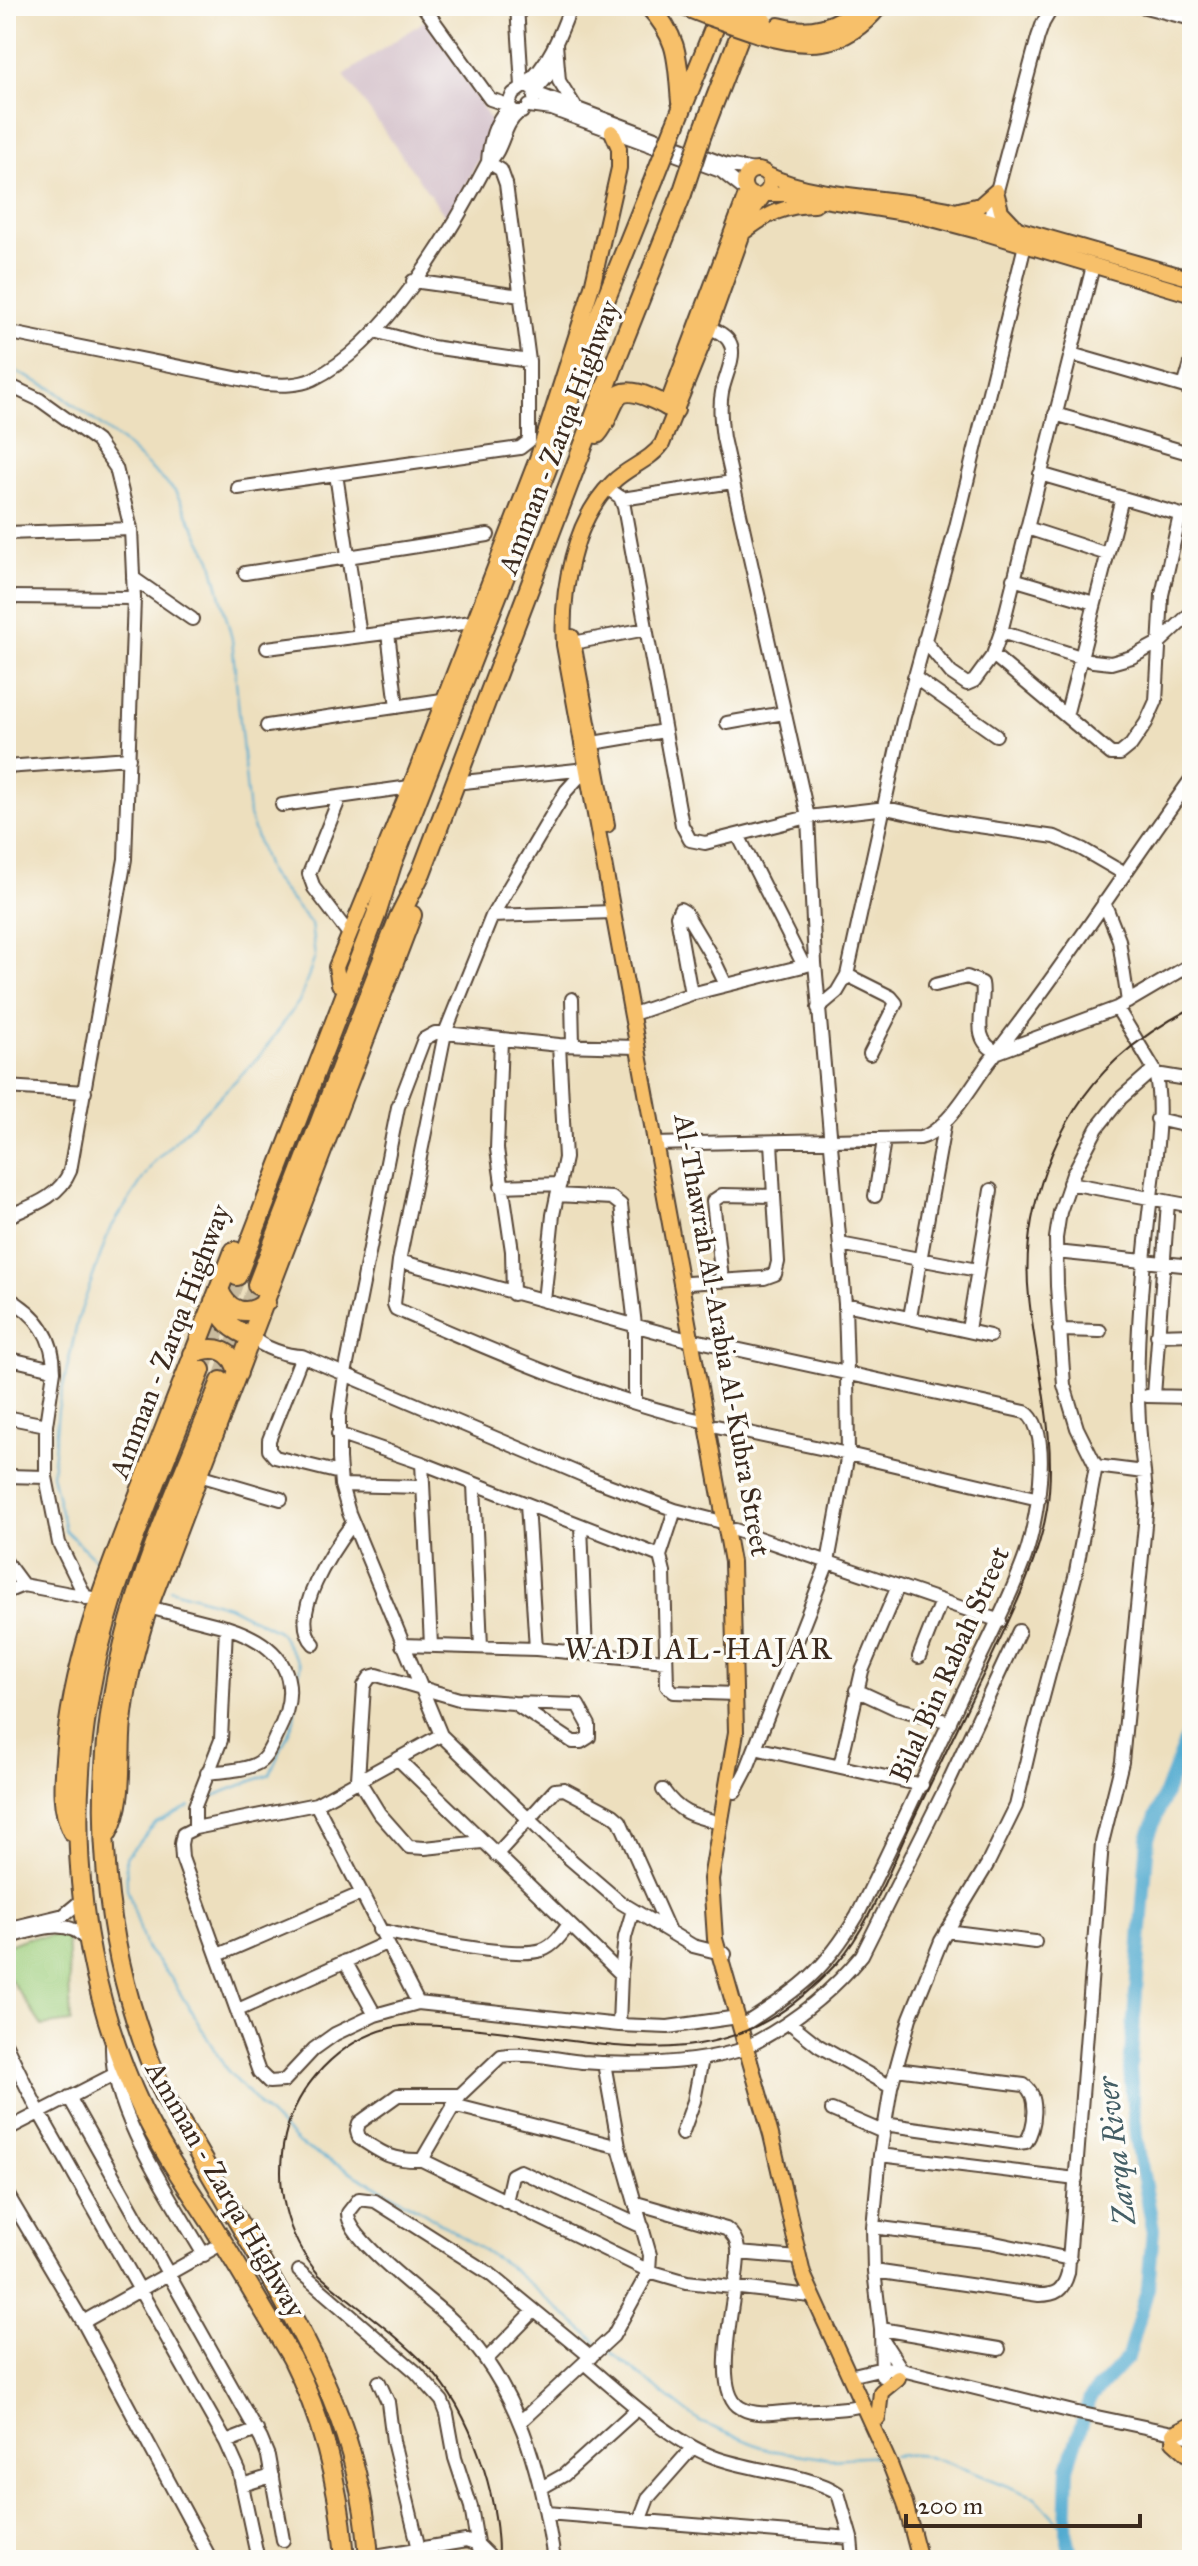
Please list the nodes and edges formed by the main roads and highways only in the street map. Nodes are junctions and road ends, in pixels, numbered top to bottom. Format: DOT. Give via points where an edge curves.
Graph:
graph roads {
  1 [pos="649,6"];
  2 [pos="684,6"];
  3 [pos="751,6"];
  4 [pos="860,6"];
  5 [pos="878,6"];
  6 [pos="717,9"];
  7 [pos="761,28"];
  8 [pos="682,107"];
  9 [pos="612,132"];
  10 [pos="761,172"];
  11 [pos="747,191"];
  12 [pos="765,194"];
  13 [pos="843,204"];
  14 [pos="952,210"];
  15 [pos="987,227"];
  16 [pos="1020,230"];
  17 [pos="743,232"];
  18 [pos="1192,279"];
  19 [pos="1192,295"];
  20 [pos="578,351"];
  21 [pos="619,352"];
  22 [pos="673,404"];
  23 [pos="585,443"];
  24 [pos="566,618"];
  25 [pos="416,786"];
  26 [pos="388,875"];
  27 [pos="339,984"];
  28 [pos="658,1145"];
  29 [pos="237,1276"];
  30 [pos="262,1294"];
  31 [pos="216,1295"];
  32 [pos="244,1334"];
  33 [pos="695,1341"];
  34 [pos="198,1355"];
  35 [pos="238,1373"];
  36 [pos="221,1381"];
  37 [pos="730,1527"];
  38 [pos="77,1715"];
  39 [pos="115,1722"];
  40 [pos="722,1954"];
  41 [pos="750,2045"];
  42 [pos="900,2374"];
  43 [pos="854,2378"];
  44 [pos="878,2418"];
  45 [pos="1192,2424"];
  46 [pos="1192,2458"];
  47 [pos="893,2460"];
  48 [pos="369,2558"];
  49 [pos="345,2560"];
  50 [pos="920,2560"];
  51 [pos="928,2560"];
  1 -- 8 [label="highway" via="677,49"];
  2 -- 6 [label="highway"];
  3 -- 21 [label="highway, Amman - Zarqa Highway, bridge"];
  4 -- 7 [label="highway" via="819,30"];
  5 -- 7 [label="highway" via="852,30 821,42 787,42"];
  6 -- 7 [label="highway, bridge"];
  6 -- 8 [label="highway, Amman - Zarqa Highway"];
  8 -- 20 [label="highway, Amman - Zarqa Highway, bridge"];
  9 -- 20 [label="main road" via="619,168"];
  10 -- 11 [label="main road" via="745,176"];
  10 -- 12 [label="main road" via="770,187"];
  10 -- 14 [label="main road" via="835,192"];
  11 -- 12 [label="main road"];
  11 -- 22 [label="main road, Al-Thawrah Al-Arabia Al-Kubra Street"];
  12 -- 13 [label="main road"];
  12 -- 17 [label="main road, Al-Thawrah Al-Arabia Al-Kubra Street"];
  13 -- 15 [label="main road"];
  13 -- 17 [label="main road" via="784,207"];
  14 -- 15 [label="main road"];
  14 -- 16 [label="main road" via="980,205 996,191 1004,217"];
  15 -- 16 [label="main road"];
  15 -- 19 [label="main road" via="1025,245"];
  16 -- 18 [label="main road"];
  17 -- 22 [label="main road, Al-Thawrah Al-Arabia Al-Kubra Street" via="709,328"];
  20 -- 25 [label="main road" via="442,700"];
  20 -- 25 [label="highway, Amman - Zarqa Highway" via="550,461"];
  21 -- 22 [label="highway" via="627,380"];
  21 -- 23 [label="highway, Amman - Zarqa Highway"];
  22 -- 23 [label="highway" via="624,392 599,432"];
  22 -- 24 [label="main road, Al-Thawrah Al-Arabia Al-Kubra Street" via="642,460 607,488 591,510 565,595"];
  23 -- 30 [label="highway, Amman - Zarqa Highway" via="514,646 415,887 413,914 393,970"];
  24 -- 28 [label="main road, Al-Thawrah Al-Arabia Al-Kubra Street" via="593,743"];
  24 -- 28 [label="main road, Al-Thawrah Al-Arabia Al-Kubra Street" via="564,645"];
  25 -- 26 [label="highway, Amman - Zarqa Highway"];
  25 -- 27 [label="main road" via="336,967"];
  26 -- 27 [label="highway, Amman - Zarqa Highway" via="371,902"];
  26 -- 29 [label="highway, Amman - Zarqa Highway"];
  27 -- 31 [label="highway, Amman - Zarqa Highway"];
  28 -- 33 [label="main road, Al-Thawrah Al-Arabia Al-Kubra Street"];
  28 -- 33 [label="main road, Al-Thawrah Al-Arabia Al-Kubra Street"];
  30 -- 31 [label="highway" via="251,1311 234,1309"];
  30 -- 32 [label="highway, Amman - Zarqa Highway"];
  31 -- 32 [label="highway" via="222,1318"];
  31 -- 34 [label="highway, Amman - Zarqa Highway"];
  32 -- 34 [label="highway"];
  32 -- 35 [label="highway, Amman - Zarqa Highway"];
  33 -- 37 [label="main road, Al-Thawrah Al-Arabia Al-Kubra Street"];
  34 -- 35 [label="highway" via="209,1348 225,1351"];
  34 -- 38 [label="highway, Amman - Zarqa Highway"];
  34 -- 38 [label="highway, Amman - Zarqa Highway" via="93,1599"];
  35 -- 39 [label="highway, Amman - Zarqa Highway" via="148,1607"];
  36 -- 39 [label="highway, Amman - Zarqa Highway" via="142,1584 124,1642"];
  37 -- 40 [label="main road, Al-Thawrah Al-Arabia Al-Kubra Street" via="740,1587 741,1745 718,1880"];
  37 -- 40 [label="main road, Al-Thawrah Al-Arabia Al-Kubra Street" via="735,1744 711,1887"];
  38 -- 49 [label="highway, Amman - Zarqa Highway" via="63,1802 77,1840 87,1941 118,2072 292,2358 313,2404 332,2470"];
  39 -- 48 [label="highway, Amman - Zarqa Highway" via="104,1838 130,1998 165,2096 317,2361 353,2462"];
  40 -- 41 [label="main road, Al-Thawrah Al-Arabia Al-Kubra Street"];
  41 -- 43 [label="main road, Al-Thawrah Al-Arabia Al-Kubra Street" via="813,2279"];
  41 -- 43 [label="main road, Al-Thawrah Al-Arabia Al-Kubra Street" via="799,2258 811,2296"];
  42 -- 44 [label="main road" via="881,2392"];
  43 -- 44 [label="main road, Al-Thawrah Al-Arabia Al-Kubra Street"];
  43 -- 47 [label="main road, Al-Thawrah Al-Arabia Al-Kubra Street" via="862,2405"];
  44 -- 47 [label="main road, Al-Thawrah Al-Arabia Al-Kubra Street"];
  45 -- 46 [label="main road" via="1173,2438"];
  47 -- 50 [label="main road, Al-Thawrah Al-Arabia Al-Kubra Street"];
  47 -- 51 [label="main road, Al-Thawrah Al-Arabia Al-Kubra Street" via="914,2506"];
}
